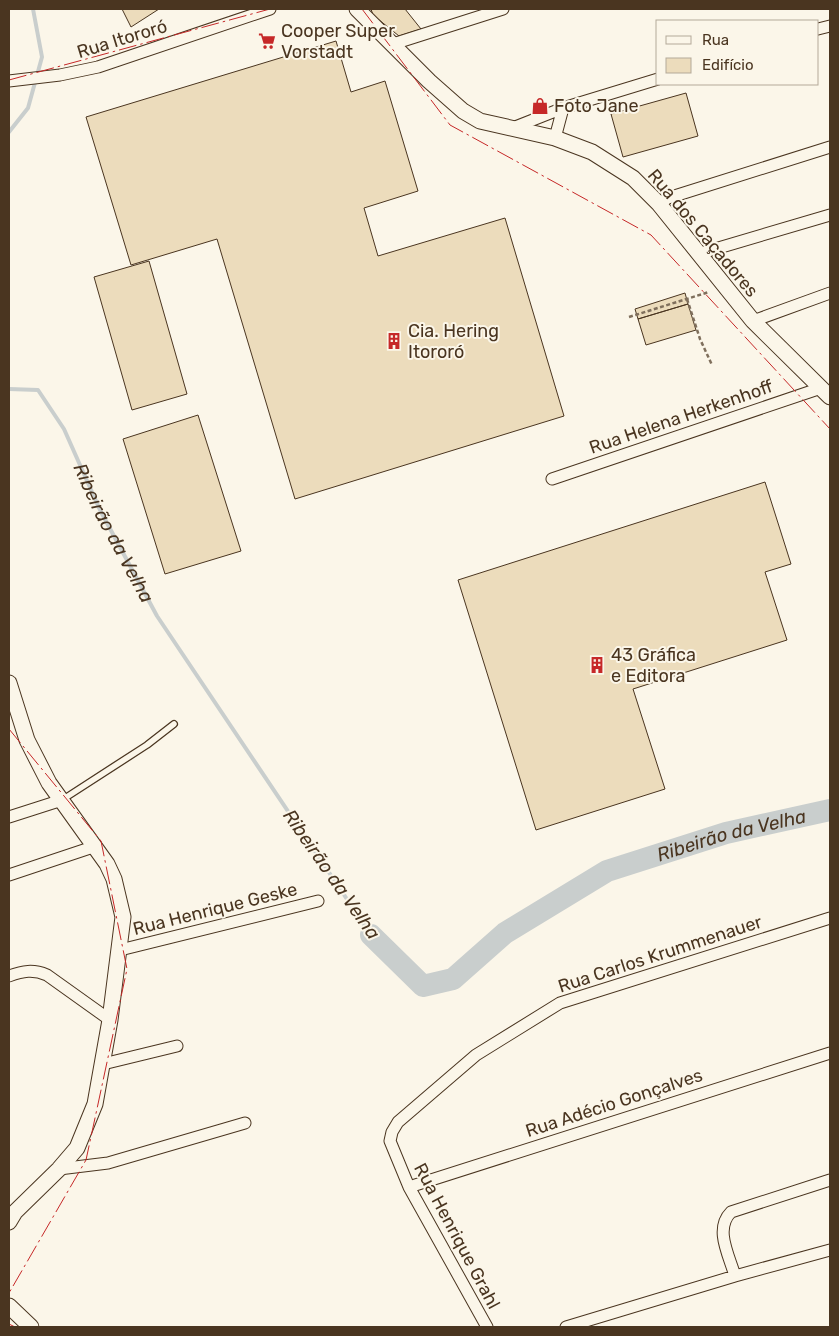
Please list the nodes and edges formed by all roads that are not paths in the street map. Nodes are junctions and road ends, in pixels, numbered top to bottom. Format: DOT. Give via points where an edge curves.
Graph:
graph roads {
  1 [pos="270,9"];
  2 [pos="357,9"];
  3 [pos="503,9"];
  4 [pos="393,44"];
  5 [pos="656,80"];
  6 [pos="9,81"];
  7 [pos="563,108"];
  8 [pos="510,129"];
  9 [pos="555,138"];
  10 [pos="830,147"];
  11 [pos="659,204"];
  12 [pos="830,215"];
  13 [pos="698,254"];
  14 [pos="830,293"];
  15 [pos="753,321"];
  16 [pos="826,393"];
  17 [pos="552,479"];
  18 [pos="9,682"];
  19 [pos="174,724"];
  20 [pos="62,800"];
  21 [pos="9,817"];
  22 [pos="96,846"];
  23 [pos="9,875"];
  24 [pos="318,901"];
  25 [pos="830,918"];
  26 [pos="120,950"];
  27 [pos="9,976"];
  28 [pos="110,1020"];
  29 [pos="177,1046"];
  30 [pos="830,1052"];
  31 [pos="103,1064"];
  32 [pos="245,1123"];
  33 [pos="392,1132"];
  34 [pos="59,1170"];
  35 [pos="830,1180"];
  36 [pos="409,1187"];
  37 [pos="9,1222"];
  38 [pos="830,1250"];
  39 [pos="735,1276"];
  40 [pos="9,1306"];
  41 [pos="31,1327"];
  42 [pos="486,1327"];
  43 [pos="566,1327"];
  1 -- 6 [label="street, Rua Itororó" via="98,67"];
  2 -- 4 [label="main road, Rua dos Caçadores"];
  3 -- 4 [label="street"];
  4 -- 8 [label="main road, Rua dos Caçadores" via="463,111 480,121"];
  5 -- 7 [label="street"];
  7 -- 8 [label="street"];
  7 -- 9 [label="street"];
  8 -- 9 [label="main road, Rua dos Caçadores"];
  9 -- 11 [label="main road, Rua dos Caçadores" via="612,163"];
  10 -- 11 [label="street" via="668,198"];
  11 -- 13 [label="main road, Rua dos Caçadores"];
  12 -- 13 [label="street"];
  13 -- 15 [label="main road, Rua dos Caçadores"];
  14 -- 15 [label="street"];
  15 -- 16 [label="main road, Rua dos Caçadores"];
  16 -- 17 [label="street, Rua Helena Herkenhoff"];
  18 -- 20 [label="main road" via="27,740 49,783"];
  19 -- 20 [label="lane"];
  20 -- 21 [label="street"];
  20 -- 22 [label="main road"];
  22 -- 23 [label="street"];
  22 -- 26 [label="main road" via="107,864 119,899 123,917"];
  24 -- 26 [label="street, Rua Henrique Geske"];
  25 -- 33 [label="street, Rua Carlos Krummenauer" via="560,1003 476,1055 398,1122"];
  26 -- 28 [label="main road"];
  27 -- 28 [label="street" via="38,970"];
  28 -- 31 [label="main road"];
  29 -- 31 [label="street"];
  30 -- 36 [label="street, Rua Adécio Gonçalves"];
  31 -- 34 [label="main road" via="87,1128 77,1148"];
  32 -- 34 [label="street" via="108,1163"];
  33 -- 36 [label="street, Rua Henrique Grahl" via="390,1141"];
  34 -- 37 [label="main road" via="15,1212"];
  35 -- 39 [label="street" via="731,1212 724,1219 722,1232"];
  36 -- 42 [label="street, Rua Henrique Grahl"];
  38 -- 39 [label="street"];
  39 -- 43 [label="street"];
  40 -- 41 [label="main road"];
}
